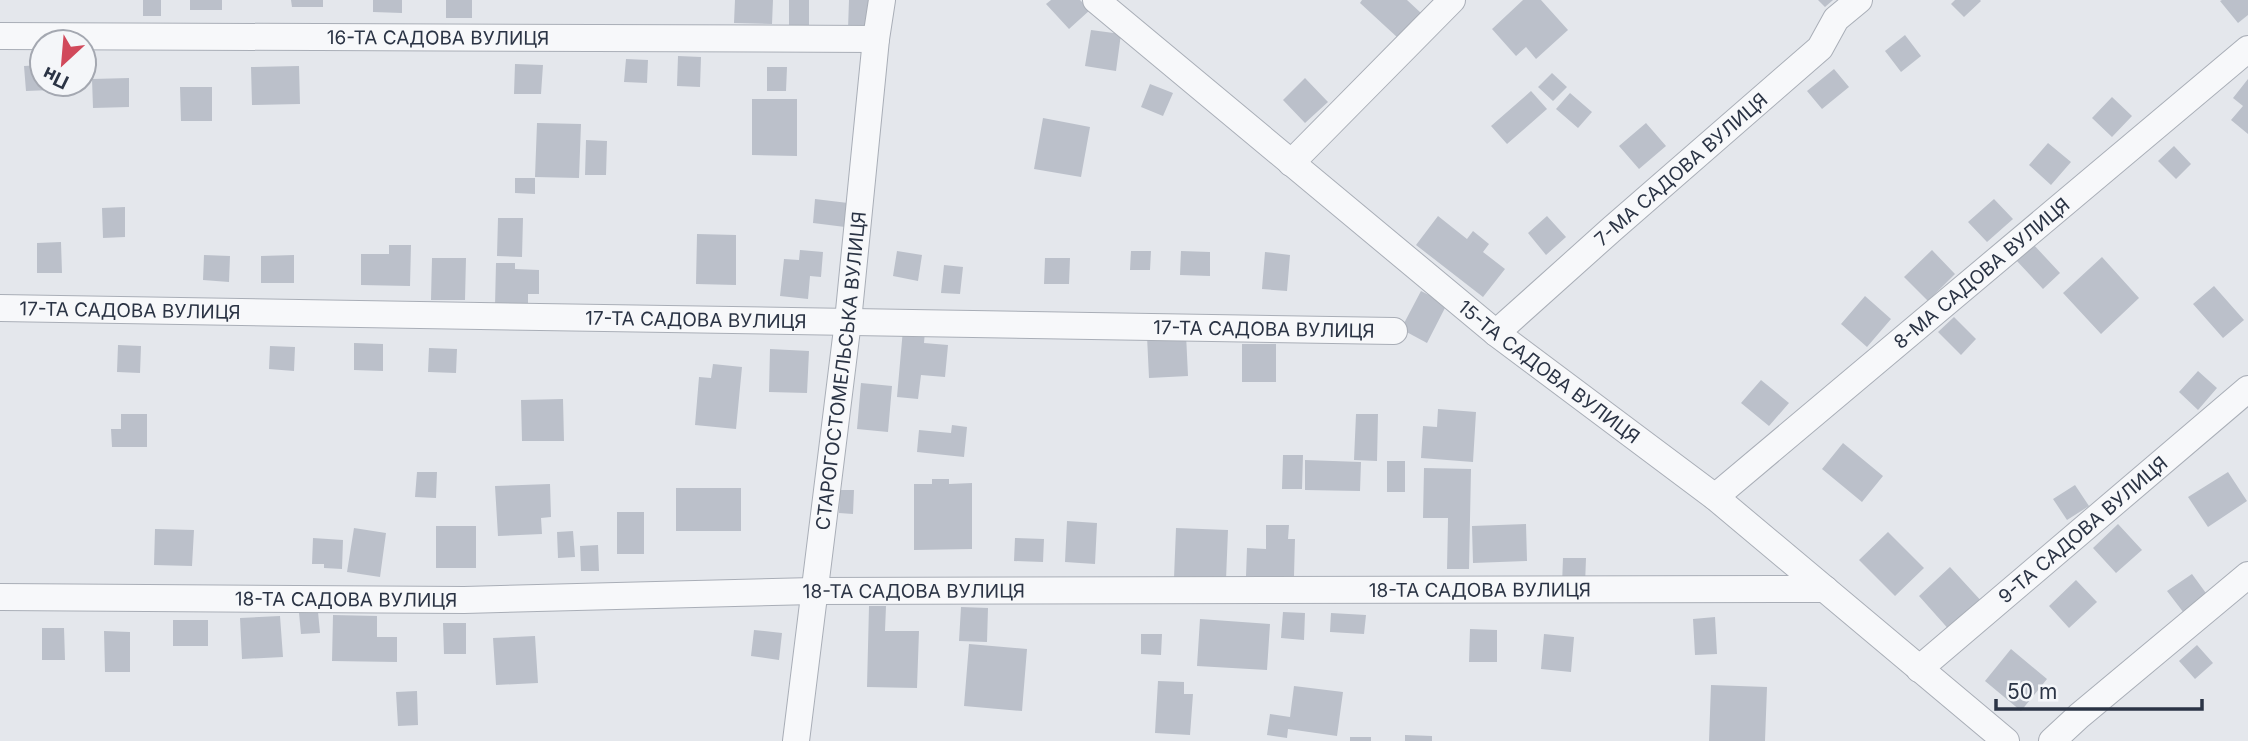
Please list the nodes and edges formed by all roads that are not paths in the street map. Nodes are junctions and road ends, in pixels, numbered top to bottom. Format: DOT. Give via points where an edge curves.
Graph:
graph roads {
  1 [pos="883,0"];
  2 [pos="1096,0"];
  3 [pos="1452,0"];
  4 [pos="1859,0"];
  5 [pos="0,36"];
  6 [pos="876,40"];
  7 [pos="2248,49"];
  8 [pos="1291,163"];
  9 [pos="0,308"];
  10 [pos="848,321"];
  11 [pos="1394,331"];
  12 [pos="1496,333"];
  13 [pos="2248,389"];
  14 [pos="1715,497"];
  15 [pos="2248,575"];
  16 [pos="1825,589"];
  17 [pos="814,591"];
  18 [pos="0,597"];
  19 [pos="1919,669"];
  20 [pos="796,741"];
  21 [pos="2006,741"];
  22 [pos="2052,741"];
  1 -- 6 [label="street, СТАРОГОСТОМЕЛЬСЬКА ВУЛИЦЯ"];
  2 -- 8 [label="street, 15-ТА САДОВА ВУЛИЦЯ"];
  3 -- 8 [label="street"];
  4 -- 12 [label="street, 7-МА САДОВА ВУЛИЦЯ" via="1836,19 1820,48"];
  5 -- 6 [label="street, 16-ТА САДОВА ВУЛИЦЯ"];
  6 -- 10 [label="street, СТАРОГОСТОМЕЛЬСЬКА ВУЛИЦЯ"];
  7 -- 14 [label="street, 8-МА САДОВА ВУЛИЦЯ"];
  8 -- 12 [label="street, 15-ТА САДОВА ВУЛИЦЯ"];
  9 -- 10 [label="street, 17-ТА САДОВА ВУЛИЦЯ"];
  10 -- 11 [label="street, 17-ТА САДОВА ВУЛИЦЯ"];
  10 -- 17 [label="street, СТАРОГОСТОМЕЛЬСЬКА ВУЛИЦЯ"];
  12 -- 14 [label="street, 15-ТА САДОВА ВУЛИЦЯ"];
  13 -- 19 [label="street, 9-ТА САДОВА ВУЛИЦЯ"];
  14 -- 16 [label="street, 15-ТА САДОВА ВУЛИЦЯ"];
  15 -- 22 [label="street"];
  16 -- 17 [label="street, 18-ТА САДОВА ВУЛИЦЯ"];
  16 -- 19 [label="street, 15-ТА САДОВА ВУЛИЦЯ"];
  17 -- 18 [label="street, 18-ТА САДОВА ВУЛИЦЯ" via="464,600"];
  17 -- 20 [label="street, СТАРОГОСТОМЕЛЬСЬКА ВУЛИЦЯ"];
  19 -- 21 [label="street, 15-ТА САДОВА ВУЛИЦЯ"];
}
